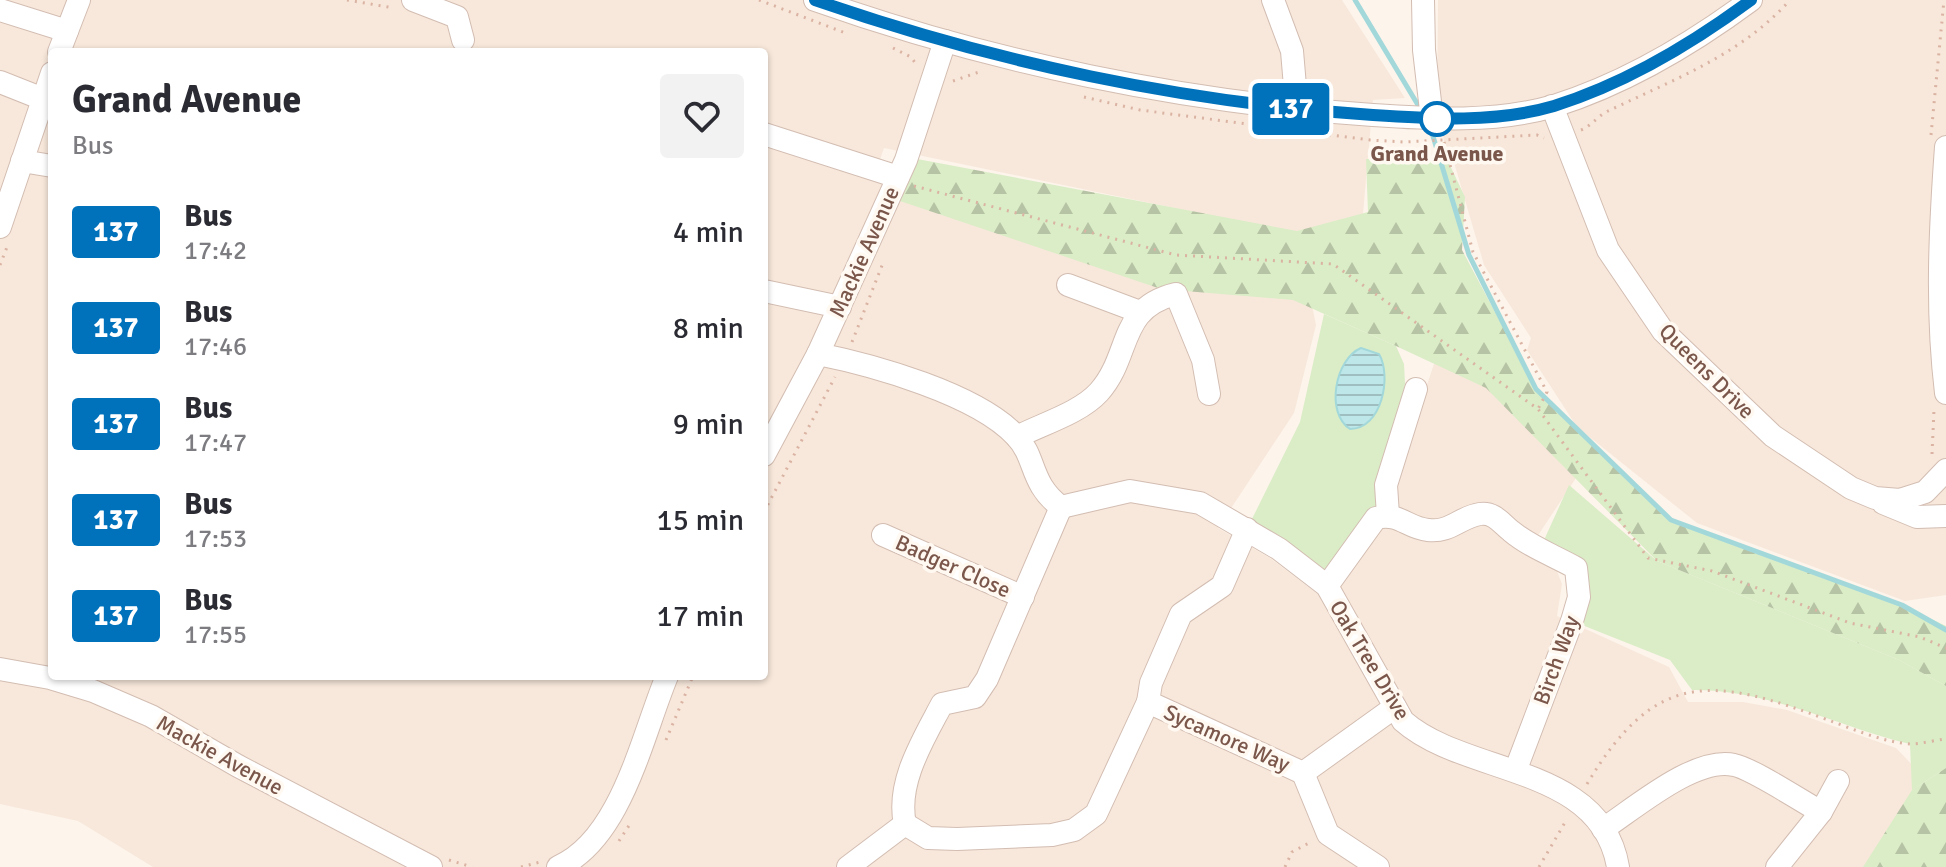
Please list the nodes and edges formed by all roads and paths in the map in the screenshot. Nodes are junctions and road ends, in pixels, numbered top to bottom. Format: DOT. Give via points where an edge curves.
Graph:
graph roads {
  1 [pos="79,0"];
  2 [pos="413,0"];
  3 [pos="815,0"];
  4 [pos="1273,0"];
  5 [pos="1423,0"];
  6 [pos="1751,0"];
  7 [pos="1790,0"];
  8 [pos="1944,0"];
  9 [pos="0,10"];
  10 [pos="463,40"];
  11 [pos="63,41"];
  12 [pos="945,41"];
  13 [pos="0,82"];
  14 [pos="48,85"];
  15 [pos="43,99"];
  16 [pos="1552,106"];
  17 [pos="1297,110"];
  18 [pos="1432,119"];
  19 [pos="1587,128"];
  20 [pos="768,135"];
  21 [pos="1574,137"];
  22 [pos="1444,141"];
  23 [pos="1404,142"];
  24 [pos="1938,144"];
  25 [pos="22,161"];
  26 [pos="48,165"];
  27 [pos="898,177"];
  28 [pos="0,227"];
  29 [pos="1068,285"];
  30 [pos="768,292"];
  31 [pos="840,307"];
  32 [pos="1140,312"];
  33 [pos="818,354"];
  34 [pos="1416,389"];
  35 [pos="1209,394"];
  36 [pos="1940,397"];
  37 [pos="1538,409"];
  38 [pos="1017,437"];
  39 [pos="768,448"];
  40 [pos="1939,467"];
  41 [pos="1875,498"];
  42 [pos="1061,507"];
  43 [pos="1388,515"];
  44 [pos="1946,516"];
  45 [pos="1247,529"];
  46 [pos="883,535"];
  47 [pos="1327,586"];
  48 [pos="1023,597"];
  49 [pos="0,669"];
  50 [pos="48,674"];
  51 [pos="65,680"];
  52 [pos="665,680"];
  53 [pos="1148,702"];
  54 [pos="1395,707"];
  55 [pos="1946,739"];
  56 [pos="1516,769"];
  57 [pos="1303,773"];
  58 [pos="1838,781"];
  59 [pos="1577,803"];
  60 [pos="1821,812"];
  61 [pos="905,824"];
  62 [pos="1603,829"];
  63 [pos="1328,834"];
  64 [pos="431,867"];
  65 [pos="558,867"];
  66 [pos="848,867"];
  67 [pos="1285,867"];
  68 [pos="1378,867"];
  69 [pos="1539,867"];
  70 [pos="1618,867"];
  71 [pos="1777,867"];
  1 -- 11 [label="street"];
  2 -- 10 [label="street" via="457,17"];
  3 -- 12 [label="street"];
  4 -- 17 [label="street" via="1292,51"];
  5 -- 18 [label="street"];
  6 -- 16 [label="street" via="1635,71"];
  7 -- 19 [label="path" via="1705,68 1602,114"];
  8 -- 24 [label="path"];
  9 -- 11 [label="street"];
  12 -- 17 [label="street" via="1094,76"];
  12 -- 27 [label="street, Mackie Avenue"];
  13 -- 15 [label="street"];
  14 -- 15 [label="street"];
  15 -- 25 [label="street"];
  16 -- 18 [label="street" via="1488,117"];
  16 -- 21 [label="street, Queens Drive"];
  17 -- 18 [label="street"];
  19 -- 21 [label="path"];
  19 -- 21 [label="path"];
  20 -- 27 [label="street"];
  21 -- 22 [label="path"];
  21 -- 41 [label="street, Queens Drive" via="1608,250 1663,331 1773,436"];
  22 -- 23 [label="path"];
  22 -- 37 [label="path" via="1473,252 1547,392"];
  24 -- 36 [label="street"];
  25 -- 26 [label="street"];
  25 -- 28 [label="street"];
  27 -- 31 [label="street, Mackie Avenue"];
  29 -- 32 [label="street"];
  30 -- 31 [label="street"];
  31 -- 33 [label="street, Mackie Avenue"];
  32 -- 35 [label="street" via="1156,299 1176,294 1203,360"];
  32 -- 38 [label="street" via="1099,392"];
  33 -- 38 [label="street" via="915,380 986,414"];
  33 -- 39 [label="street, Mackie Avenue"];
  34 -- 43 [label="street" via="1386,485"];
  36 -- 40 [label="path" via="1935,432"];
  38 -- 42 [label="street" via="1043,494"];
  40 -- 41 [label="street" via="1925,492 1900,500"];
  41 -- 44 [label="street, Queens Drive" via="1917,517"];
  42 -- 45 [label="street, Oak Tree Drive" via="1130,491 1200,503"];
  42 -- 48 [label="street, Badger Close"];
  43 -- 47 [label="street" via="1376,518"];
  43 -- 56 [label="street, Birch Way" via="1419,529 1442,531 1489,514 1523,540 1576,568 1579,597 1572,621"];
  45 -- 47 [label="street, Oak Tree Drive"];
  45 -- 53 [label="street, Sycamore Way" via="1222,586 1181,614"];
  46 -- 48 [label="street, Badger Close"];
  47 -- 54 [label="street, Oak Tree Drive"];
  48 -- 61 [label="street, Badger Close" via="975,697 942,704 922,742 904,791"];
  49 -- 50 [label="street, Mackie Avenue"];
  51 -- 64 [label="street, Mackie Avenue" via="151,716"];
  52 -- 65 [label="street" via="613,814 579,858"];
  53 -- 57 [label="street, Sycamore Way"];
  53 -- 61 [label="street" via="1096,814 1074,830 928,838"];
  54 -- 56 [label="street, Oak Tree Drive" via="1417,733"];
  54 -- 57 [label="street, Sycamore Way"];
  55 -- 59 [label="path" via="1910,744 1863,733 1762,696 1692,690 1657,703 1630,725"];
  56 -- 59 [label="street, Oak Tree Drive"];
  57 -- 63 [label="street"];
  58 -- 60 [label="street"];
  59 -- 62 [label="street, Oak Tree Drive"];
  59 -- 69 [label="path"];
  60 -- 62 [label="street" via="1734,765 1705,767 1669,784"];
  60 -- 71 [label="street"];
  61 -- 66 [label="street"];
  62 -- 70 [label="street, Oak Tree Drive"];
  63 -- 67 [label="path" via="1292,852"];
  63 -- 68 [label="street"];
}
